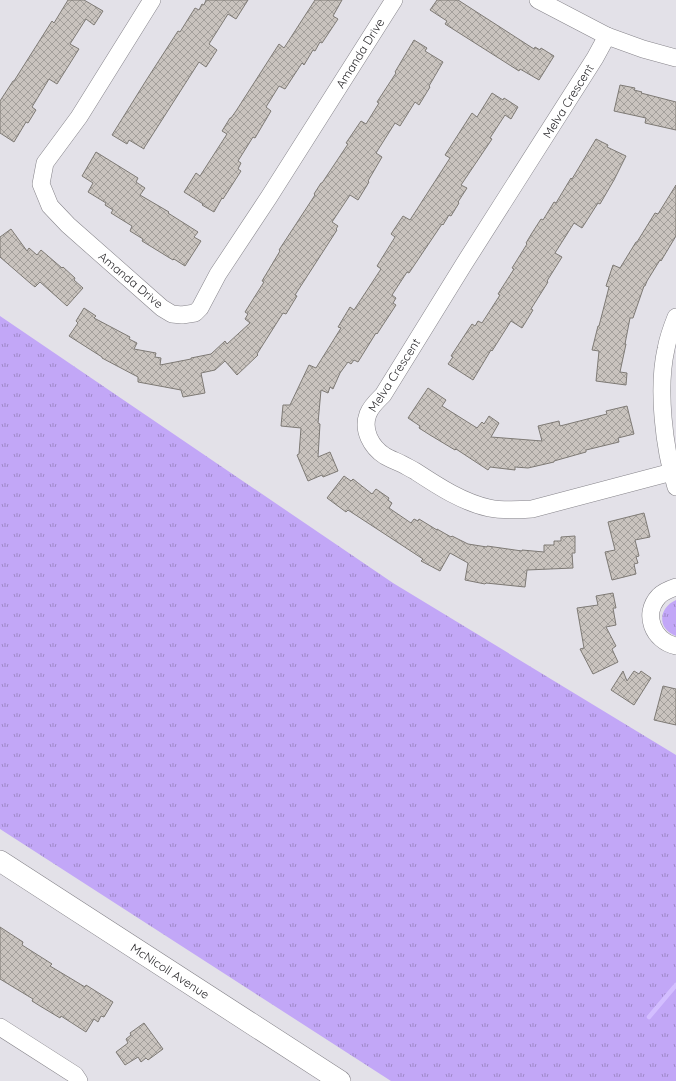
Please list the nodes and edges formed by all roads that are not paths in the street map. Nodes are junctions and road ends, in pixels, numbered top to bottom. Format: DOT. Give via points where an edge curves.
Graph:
graph roads {
  1 [pos="152,0"];
  2 [pos="394,0"];
  3 [pos="538,0"];
  4 [pos="607,36"];
  5 [pos="676,58"];
  6 [pos="676,317"];
  7 [pos="674,480"];
  8 [pos="676,587"];
  9 [pos="676,646"];
  10 [pos="0,861"];
  11 [pos="0,1027"];
  12 [pos="79,1081"];
  13 [pos="340,1081"];
  1 -- 2 [label="street, Amanda Drive" via="79,117 45,163 41,184 50,206 68,225 162,308 172,314 182,315 195,313 200,308 218,274"];
  3 -- 4 [label="street"];
  4 -- 5 [label="street"];
  4 -- 7 [label="street, Melva Crescent" via="383,395 373,405 366,424 368,436 375,448 386,456 445,490 489,508 532,509"];
  6 -- 7 [label="street" via="666,350 662,396 664,427"];
  8 -- 9 [label="street" via="660,595 651,613 651,623 655,632 662,640"];
  10 -- 13 [label="main road, McNicoll Avenue"];
  11 -- 12 [label="street" via="75,1075"];
}
